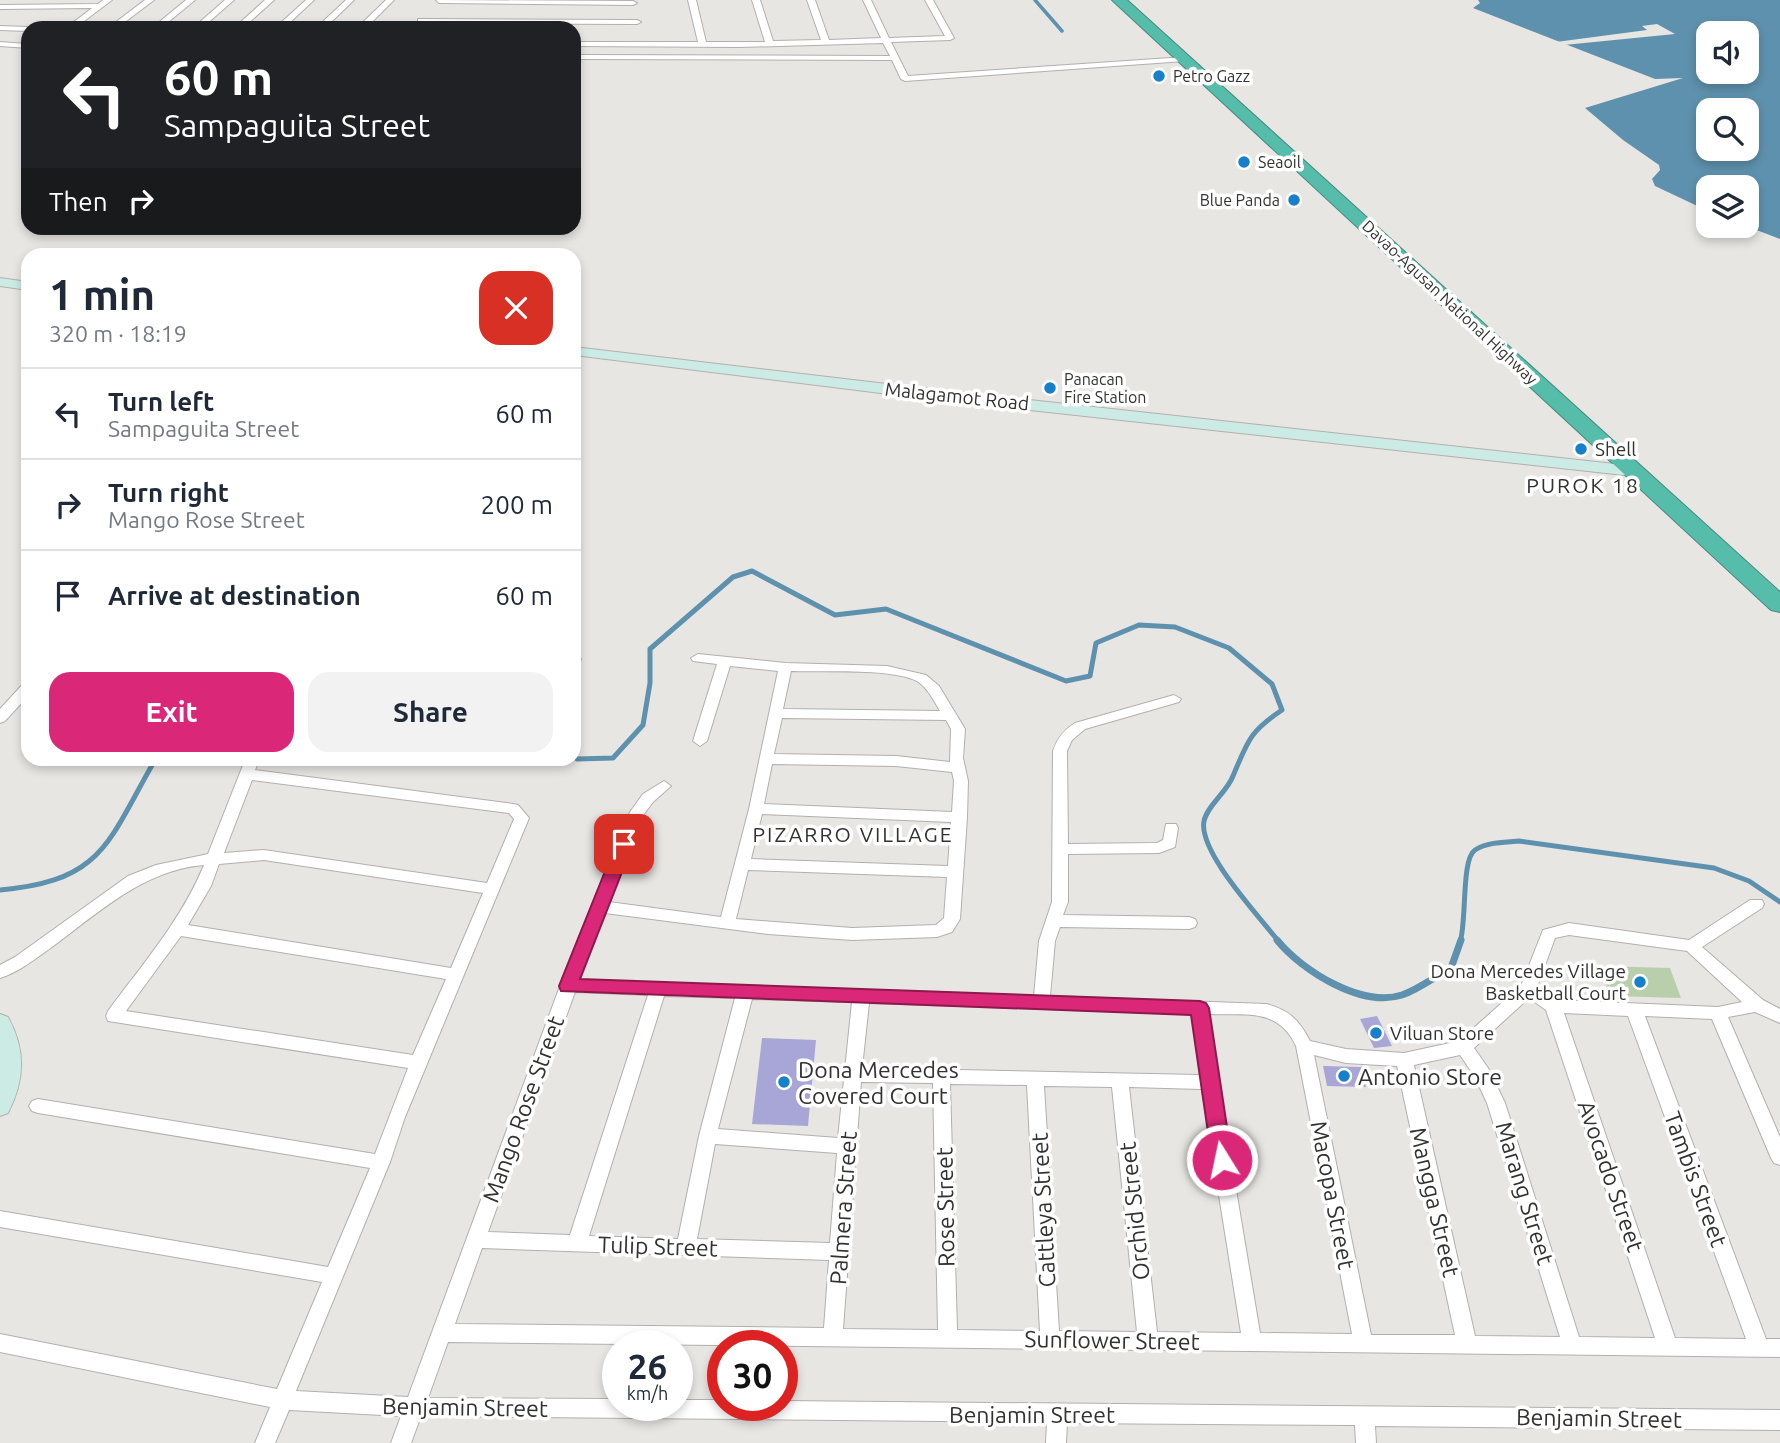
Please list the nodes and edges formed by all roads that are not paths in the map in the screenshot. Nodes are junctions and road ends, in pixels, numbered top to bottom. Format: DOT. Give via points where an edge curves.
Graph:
graph roads {
  1 [pos="108,0"];
  2 [pos="150,0"];
  3 [pos="191,0"];
  4 [pos="230,0"];
  5 [pos="270,0"];
  6 [pos="310,0"];
  7 [pos="350,0"];
  8 [pos="390,0"];
  9 [pos="692,0"];
  10 [pos="756,0"];
  11 [pos="811,0"];
  12 [pos="867,0"];
  13 [pos="929,0"];
  14 [pos="1119,0"];
  15 [pos="633,1"];
  16 [pos="435,5"];
  17 [pos="100,6"];
  18 [pos="0,7"];
  19 [pos="80,21"];
  20 [pos="122,21"];
  21 [pos="165,21"];
  22 [pos="205,21"];
  23 [pos="246,21"];
  24 [pos="287,21"];
  25 [pos="328,21"];
  26 [pos="368,21"];
  27 [pos="421,21"];
  28 [pos="581,22"];
  29 [pos="637,22"];
  30 [pos="0,28"];
  31 [pos="21,29"];
  32 [pos="888,42"];
  33 [pos="826,43"];
  34 [pos="0,44"];
  35 [pos="581,44"];
  36 [pos="642,44"];
  37 [pos="770,44"];
  38 [pos="703,45"];
  39 [pos="21,46"];
  40 [pos="581,57"];
  41 [pos="895,58"];
  42 [pos="1185,60"];
  43 [pos="0,282"];
  44 [pos="21,285"];
  45 [pos="581,352"];
  46 [pos="1633,471"];
  47 [pos="1780,605"];
  48 [pos="698,658"];
  49 [pos="724,662"];
  50 [pos="785,667"];
  51 [pos="21,695"];
  52 [pos="1174,699"];
  53 [pos="776,713"];
  54 [pos="951,716"];
  55 [pos="0,718"];
  56 [pos="700,741"];
  57 [pos="766,760"];
  58 [pos="249,767"];
  59 [pos="958,768"];
  60 [pos="664,786"];
  61 [pos="756,810"];
  62 [pos="960,817"];
  63 [pos="1171,828"];
  64 [pos="1062,849"];
  65 [pos="216,858"];
  66 [pos="743,864"];
  67 [pos="956,872"];
  68 [pos="493,889"];
  69 [pos="1756,904"];
  70 [pos="599,906"];
  71 [pos="1054,921"];
  72 [pos="727,923"];
  73 [pos="1189,923"];
  74 [pos="177,929"];
  75 [pos="1691,946"];
  76 [pos="0,972"];
  77 [pos="457,975"];
  78 [pos="568,986"];
  79 [pos="658,989"];
  80 [pos="1528,989"];
  81 [pos="745,992"];
  82 [pos="861,996"];
  83 [pos="1041,1003"];
  84 [pos="1757,1005"];
  85 [pos="1553,1006"];
  86 [pos="1200,1008"];
  87 [pos="1634,1010"];
  88 [pos="1718,1013"];
  89 [pos="1780,1017"];
  90 [pos="0,1023"];
  91 [pos="1304,1046"];
  92 [pos="1464,1047"];
  93 [pos="1404,1060"];
  94 [pos="419,1063"];
  95 [pos="854,1075"];
  96 [pos="941,1077"];
  97 [pos="1035,1080"];
  98 [pos="1120,1081"];
  99 [pos="1209,1082"];
  100 [pos="0,1106"];
  101 [pos="38,1106"];
  102 [pos="708,1136"];
  103 [pos="846,1146"];
  104 [pos="1780,1158"];
  105 [pos="380,1163"];
  106 [pos="0,1219"];
  107 [pos="476,1240"];
  108 [pos="577,1243"];
  109 [pos="686,1247"];
  110 [pos="840,1252"];
  111 [pos="333,1276"];
  112 [pos="444,1333"];
  113 [pos="833,1337"];
  114 [pos="948,1338"];
  115 [pos="1050,1339"];
  116 [pos="1148,1340"];
  117 [pos="1252,1342"];
  118 [pos="0,1343"];
  119 [pos="1363,1343"];
  120 [pos="1467,1344"];
  121 [pos="1572,1345"];
  122 [pos="1668,1346"];
  123 [pos="1759,1347"];
  124 [pos="1780,1348"];
  125 [pos="284,1400"];
  126 [pos="415,1407"];
  127 [pos="1058,1414"];
  128 [pos="1364,1415"];
  129 [pos="1780,1420"];
  130 [pos="265,1443"];
  131 [pos="401,1443"];
  132 [pos="1056,1443"];
  133 [pos="1366,1443"];
  1 -- 17 [label="street"];
  2 -- 20 [label="street"];
  3 -- 21 [label="street"];
  4 -- 22 [label="street"];
  5 -- 23 [label="street"];
  6 -- 24 [label="street"];
  7 -- 25 [label="street"];
  8 -- 26 [label="street"];
  9 -- 38 [label="street"];
  10 -- 37 [label="street"];
  11 -- 33 [label="street"];
  12 -- 32 [label="street"];
  13 -- 32 [label="street" via="950,38"];
  14 -- 42 [label="highway, Davao-Agusan National Highway"];
  15 -- 16 [label="street"];
  15 -- 29 [label="street"];
  16 -- 27 [label="street"];
  17 -- 18 [label="street"];
  17 -- 19 [label="street"];
  28 -- 29 [label="street"];
  29 -- 36 [label="street"];
  30 -- 31 [label="street"];
  32 -- 33 [label="street"];
  32 -- 41 [label="street"];
  33 -- 37 [label="street"];
  34 -- 39 [label="street"];
  35 -- 36 [label="street"];
  36 -- 38 [label="street"];
  37 -- 38 [label="street"];
  40 -- 41 [label="street"];
  41 -- 42 [label="street" via="905,79"];
  42 -- 46 [label="highway, Davao-Agusan National Highway"];
  43 -- 44 [label="street"];
  45 -- 46 [label="street, Malagamot Road"];
  46 -- 47 [label="highway, Davao-Agusan National Highway"];
  48 -- 49 [label="street"];
  49 -- 50 [label="street"];
  49 -- 56 [label="street"];
  50 -- 53 [label="street"];
  50 -- 54 [label="street" via="905,673 934,689"];
  51 -- 55 [label="street"];
  52 -- 64 [label="street" via="1080,726 1062,741"];
  53 -- 54 [label="street"];
  53 -- 57 [label="street"];
  54 -- 59 [label="street" via="958,729"];
  57 -- 59 [label="street" via="896,761"];
  57 -- 61 [label="street"];
  58 -- 65 [label="street"];
  58 -- 68 [label="street" via="513,809 520,814 521,823"];
  59 -- 62 [label="street"];
  60 -- 70 [label="street, Mango Rose Street" via="637,812"];
  61 -- 62 [label="street"];
  61 -- 66 [label="street"];
  62 -- 67 [label="street"];
  63 -- 64 [label="street" via="1170,842 1159,848"];
  64 -- 71 [label="street" via="1060,902"];
  65 -- 68 [label="street" via="264,855"];
  65 -- 74 [label="street"];
  65 -- 76 [label="street" via="142,875"];
  66 -- 67 [label="street"];
  66 -- 72 [label="street"];
  67 -- 72 [label="street" via="952,919 937,931 841,933"];
  68 -- 77 [label="street"];
  69 -- 75 [label="street"];
  70 -- 72 [label="street"];
  70 -- 78 [label="street, Mango Rose Street"];
  71 -- 73 [label="street"];
  71 -- 83 [label="street" via="1047,941"];
  74 -- 77 [label="street"];
  74 -- 94 [label="street" via="114,1016"];
  75 -- 80 [label="street" via="1558,930 1544,942"];
  75 -- 84 [label="street"];
  77 -- 94 [label="street"];
  78 -- 79 [label="street"];
  78 -- 107 [label="street, Mango Rose Street"];
  79 -- 81 [label="street"];
  79 -- 108 [label="street"];
  80 -- 85 [label="street"];
  80 -- 92 [label="street"];
  81 -- 82 [label="street"];
  81 -- 102 [label="street"];
  82 -- 83 [label="street"];
  82 -- 95 [label="street, Palmera Street"];
  83 -- 86 [label="street"];
  84 -- 88 [label="street"];
  84 -- 89 [label="street"];
  85 -- 87 [label="street"];
  85 -- 122 [label="street, Avocado Street"];
  86 -- 91 [label="street" via="1277,1012 1289,1020"];
  86 -- 99 [label="street"];
  87 -- 88 [label="street"];
  87 -- 123 [label="street, Tambis Street"];
  88 -- 104 [label="street"];
  90 -- 100 [label="street" via="12,1069"];
  91 -- 93 [label="street"];
  91 -- 119 [label="street, Macopa Street"];
  92 -- 93 [label="street"];
  92 -- 121 [label="street, Marang Street" via="1496,1103"];
  93 -- 120 [label="street, Mangga Street"];
  94 -- 105 [label="street"];
  95 -- 96 [label="street"];
  95 -- 103 [label="street, Palmera Street"];
  96 -- 97 [label="street"];
  96 -- 114 [label="street, Rose Street"];
  97 -- 98 [label="street"];
  97 -- 115 [label="street, Cattleya Street"];
  98 -- 99 [label="street"];
  98 -- 116 [label="street, Orchid Street"];
  99 -- 117 [label="street"];
  101 -- 105 [label="street"];
  102 -- 103 [label="street"];
  102 -- 109 [label="street"];
  103 -- 110 [label="street, Palmera Street"];
  105 -- 111 [label="street"];
  106 -- 111 [label="street"];
  107 -- 108 [label="street, Tulip Street"];
  107 -- 112 [label="street, Mango Rose Street"];
  108 -- 109 [label="street, Tulip Street"];
  109 -- 110 [label="street, Tulip Street"];
  110 -- 113 [label="street, Palmera Street"];
  111 -- 125 [label="street"];
  112 -- 113 [label="street, Sunflower Street"];
  112 -- 126 [label="street, Mango Rose Street"];
  113 -- 114 [label="street, Sunflower Street"];
  114 -- 115 [label="street, Sunflower Street"];
  115 -- 116 [label="street, Sunflower Street"];
  116 -- 117 [label="street, Sunflower Street"];
  117 -- 119 [label="street, Sunflower Street"];
  118 -- 125 [label="street, Benjamin Street"];
  119 -- 120 [label="street, Sunflower Street"];
  120 -- 121 [label="street, Sunflower Street"];
  121 -- 122 [label="street, Sunflower Street"];
  122 -- 123 [label="street, Sunflower Street"];
  123 -- 124 [label="street, Sunflower Street"];
  125 -- 126 [label="street, Benjamin Street"];
  125 -- 130 [label="street"];
  126 -- 127 [label="street, Benjamin Street"];
  126 -- 131 [label="street, Mango Rose Street"];
  127 -- 128 [label="street, Benjamin Street"];
  127 -- 132 [label="street"];
  128 -- 129 [label="street, Benjamin Street"];
  128 -- 133 [label="street"];
}
